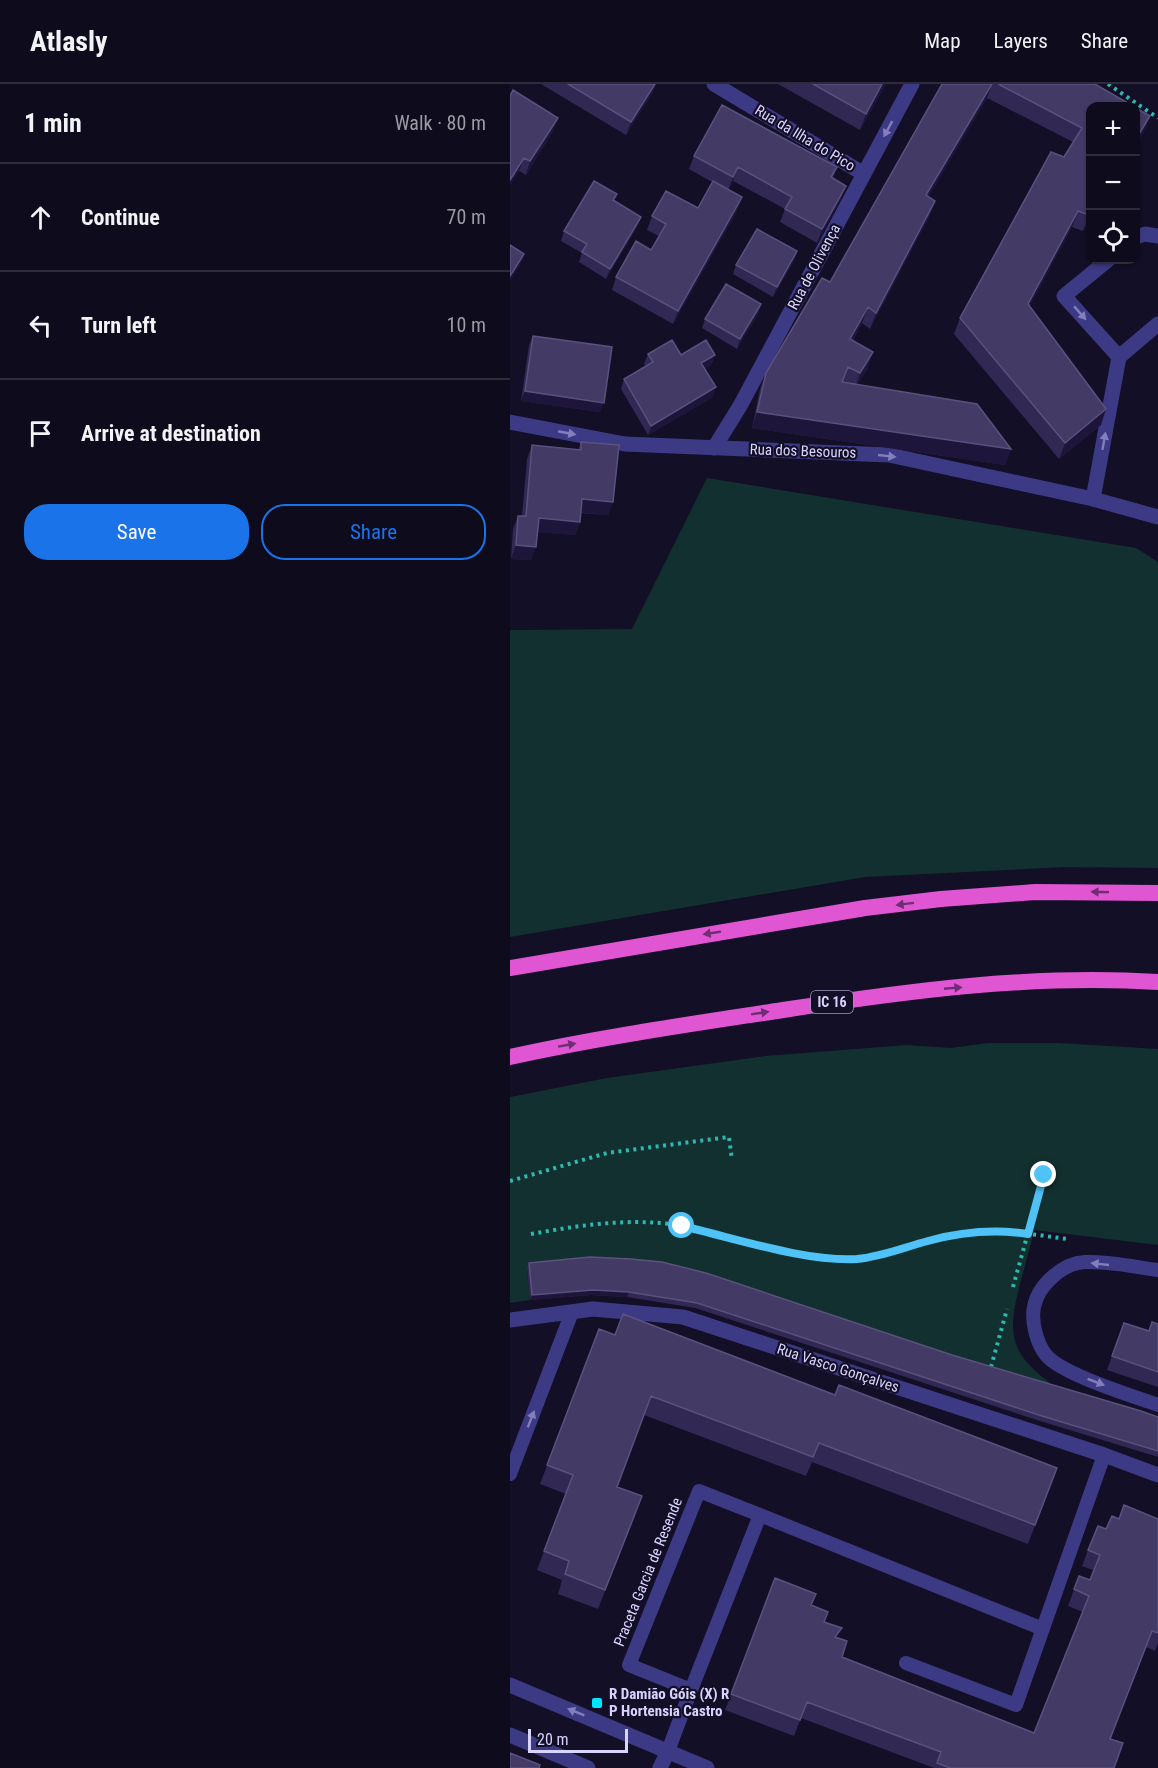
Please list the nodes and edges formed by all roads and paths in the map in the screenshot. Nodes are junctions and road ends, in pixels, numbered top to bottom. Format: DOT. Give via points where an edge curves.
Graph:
graph roads {
  1 [pos="714,84"];
  2 [pos="912,84"];
  3 [pos="1108,84"];
  4 [pos="1158,118"];
  5 [pos="864,174"];
  6 [pos="1157,234"];
  7 [pos="1140,236"];
  8 [pos="1103,264"];
  9 [pos="1158,324"];
  10 [pos="1119,357"];
  11 [pos="510,422"];
  12 [pos="714,448"];
  13 [pos="1093,499"];
  14 [pos="1158,517"];
  15 [pos="1158,893"];
  16 [pos="510,968"];
  17 [pos="1158,981"];
  18 [pos="510,1057"];
  19 [pos="732,1160"];
  20 [pos="1044,1175"];
  21 [pos="510,1181"];
  22 [pos="531,1234"];
  23 [pos="1028,1234"];
  24 [pos="1072,1240"];
  25 [pos="1158,1270"];
  26 [pos="1012,1289"];
  27 [pos="1010,1300"];
  28 [pos="572,1312"];
  29 [pos="510,1320"];
  30 [pos="991,1367"];
  31 [pos="1158,1406"];
  32 [pos="1104,1455"];
  33 [pos="510,1474"];
  34 [pos="1158,1475"];
  35 [pos="760,1515"];
  36 [pos="1043,1629"];
  37 [pos="906,1663"];
  38 [pos="510,1685"];
  39 [pos="691,1689"];
  40 [pos="510,1735"];
  41 [pos="668,1751"];
  42 [pos="586,1768"];
  43 [pos="660,1768"];
  44 [pos="707,1768"];
  1 -- 5 [label="street, Rua da Ilha do Pico"];
  2 -- 5 [label="street, Rua de Olivença, one-way"];
  3 -- 4 [label="path"];
  5 -- 12 [label="street, Rua de Olivença"];
  6 -- 7 [label="street"];
  8 -- 10 [label="street, one-way" via="1064,296"];
  9 -- 10 [label="street"];
  13 -- 10 [label="street, one-way"];
  11 -- 12 [label="street, Rua dos Besouros, one-way" via="625,444"];
  12 -- 13 [label="street, Rua dos Besouros, one-way" via="889,455"];
  13 -- 14 [label="street, Rua dos Besouros"];
  15 -- 16 [label="highway, one-way" via="1035,891 941,899 865,908"];
  18 -- 17 [label="highway, IC 16, one-way" via="675,1026 902,992 1111,979"];
  19 -- 21 [label="path" via="729,1137 607,1153"];
  20 -- 23 [label="path"];
  22 -- 23 [label="path" via="611,1222 641,1222 682,1226 794,1252 859,1259 956,1234"];
  23 -- 24 [label="path"];
  23 -- 26 [label="path"];
  25 -- 31 [label="lane, one-way" via="1084,1262 1060,1269 1044,1287 1034,1308 1035,1333 1047,1356 1067,1370"];
  27 -- 30 [label="path"];
  28 -- 29 [label="street, Rua Vasco Gonçalves"];
  28 -- 32 [label="street, Rua Vasco Gonçalves" via="682,1317"];
  33 -- 28 [label="lane, one-way"];
  32 -- 34 [label="street, Rua Vasco Gonçalves"];
  32 -- 36 [label="lane"];
  35 -- 36 [label="lane, Praceta Garcia de Resende"];
  35 -- 39 [label="lane"];
  35 -- 39 [label="lane, Praceta Garcia de Resende" via="699,1491 629,1665"];
  36 -- 37 [label="lane" via="1016,1705"];
  41 -- 38 [label="street, one-way"];
  39 -- 41 [label="lane"];
  40 -- 42 [label="street"];
  41 -- 43 [label="street"];
  41 -- 44 [label="street"];
}
